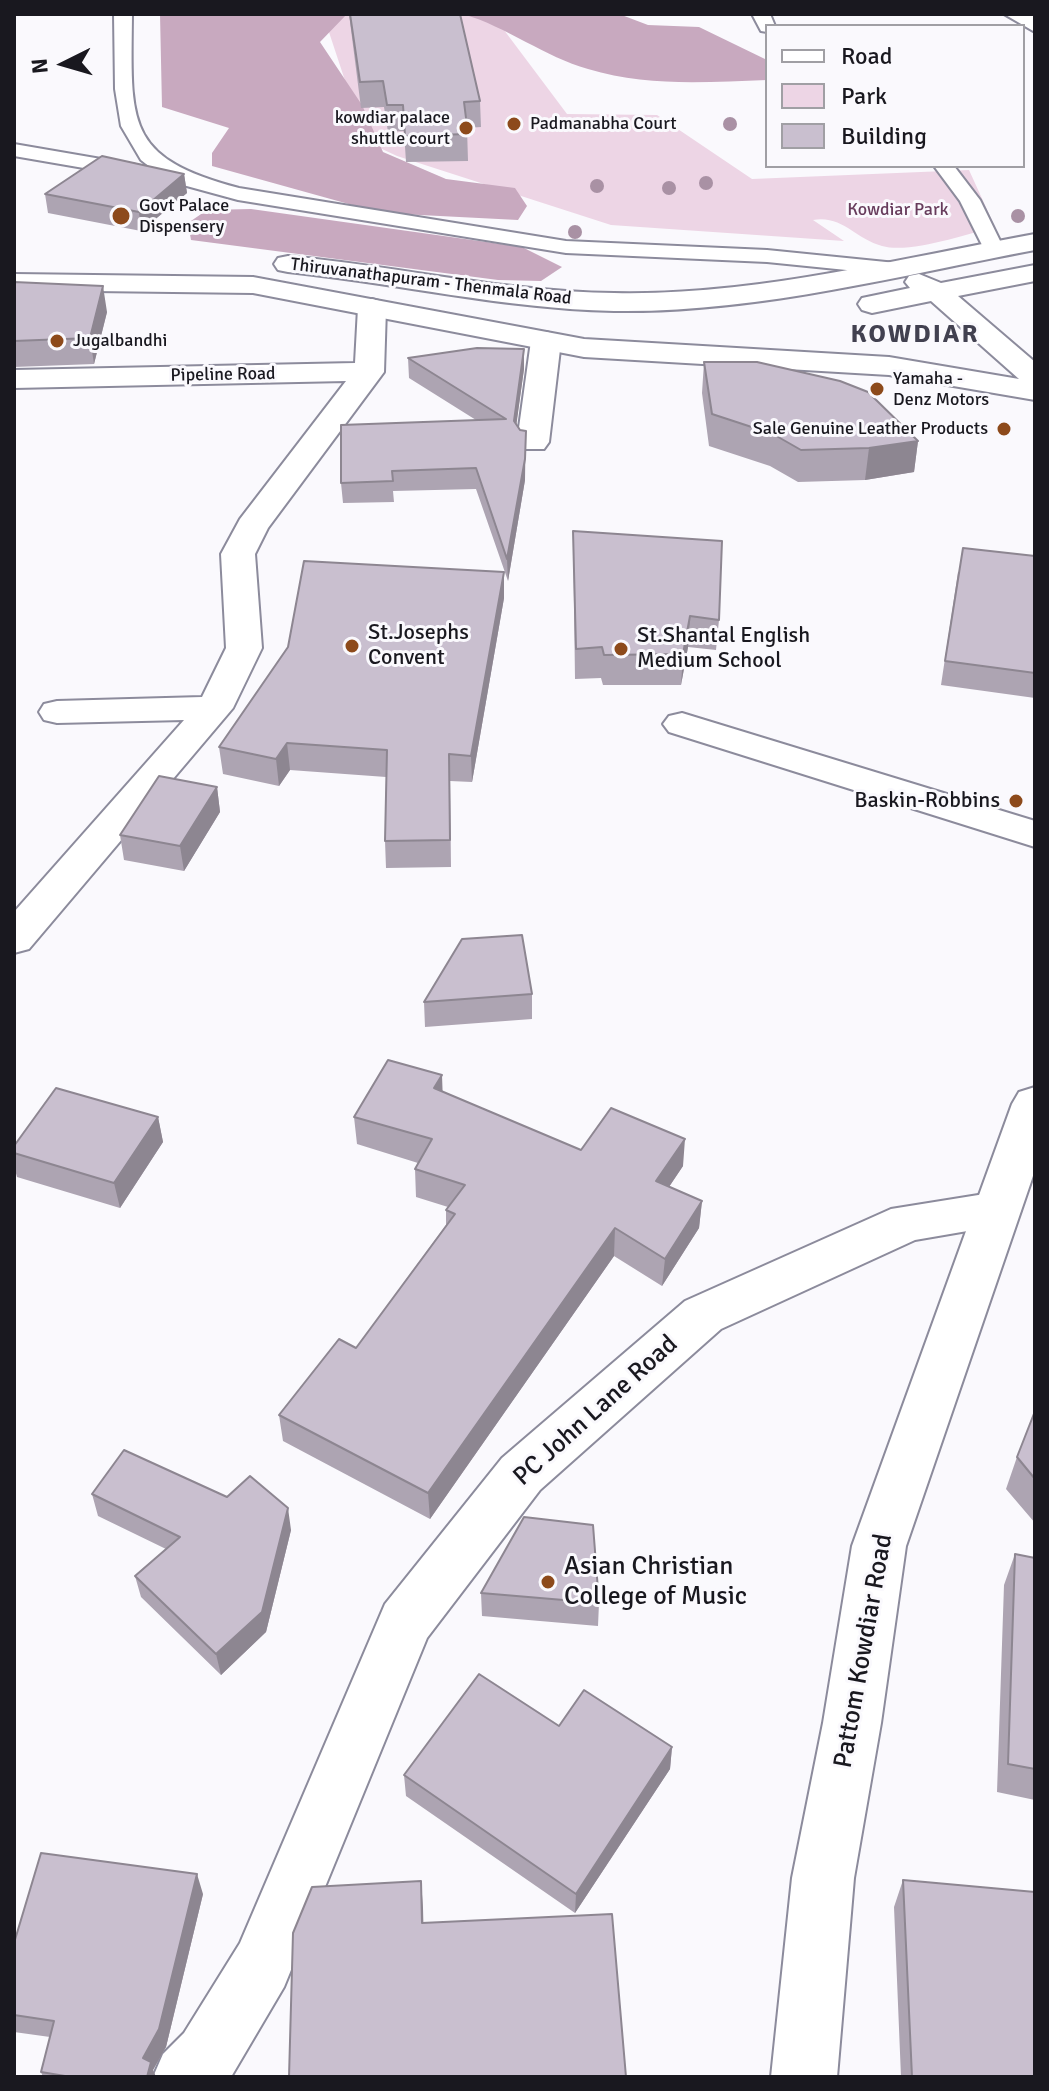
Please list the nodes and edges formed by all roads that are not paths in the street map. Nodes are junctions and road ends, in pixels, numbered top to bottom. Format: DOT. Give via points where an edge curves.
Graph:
graph roads {
  1 [pos="123,14"];
  2 [pos="1015,14"];
  3 [pos="1035,25"];
  4 [pos="14,150"];
  5 [pos="946,168"];
  6 [pos="188,180"];
  7 [pos="1035,242"];
  8 [pos="993,249"];
  9 [pos="14,258"];
  10 [pos="896,269"];
  11 [pos="1035,273"];
  12 [pos="14,282"];
  13 [pos="937,292"];
  14 [pos="372,308"];
  15 [pos="702,327"];
  16 [pos="546,341"];
  17 [pos="794,360"];
  18 [pos="369,372"];
  19 [pos="1035,378"];
  20 [pos="14,379"];
  21 [pos="1035,391"];
  22 [pos="533,442"];
  23 [pos="215,708"];
  24 [pos="57,712"];
  25 [pos="682,724"];
  26 [pos="1035,834"];
  27 [pos="14,939"];
  28 [pos="1035,1104"];
  29 [pos="997,1210"];
  30 [pos="186,2077"];
  31 [pos="804,2077"];
  1 -- 6 [label="lane" via="124,107 147,156"];
  2 -- 3 [label="main road"];
  4 -- 6 [label="lane"];
  5 -- 8 [label="lane" via="970,200"];
  6 -- 10 [label="lane" via="238,194 566,247 767,256"];
  7 -- 8 [label="main road, Thiruvanathapuram - Thenmala Road"];
  8 -- 10 [label="main road, Thiruvanathapuram - Thenmala Road"];
  9 -- 10 [label="main road, Thiruvanathapuram - Thenmala Road" via="294,265 517,295 615,302 733,299"];
  10 -- 13 [label="main road"];
  11 -- 13 [label="main road"];
  12 -- 14 [label="main road" via="253,285"];
  13 -- 17 [label="main road" via="853,323"];
  13 -- 19 [label="main road"];
  14 -- 15 [label="main road" via="582,329"];
  14 -- 16 [label="main road"];
  14 -- 18 [label="main road"];
  16 -- 17 [label="main road" via="636,354"];
  16 -- 22 [label="main road"];
  17 -- 21 [label="main road" via="947,374"];
  18 -- 20 [label="main road, Pipeline Road"];
  18 -- 23 [label="main road" via="252,526 238,554 244,648"];
  23 -- 24 [label="main road"];
  23 -- 27 [label="main road"];
  25 -- 26 [label="main road"];
  28 -- 29 [label="main road, Pattom Kowdiar Road"];
  29 -- 30 [label="main road, PC John Lane Road" via="908,1222 703,1315 521,1474 405,1622 262,1965 207,2056"];
  29 -- 31 [label="main road, Pattom Kowdiar Road" via="879,1546 823,1878"];
}
